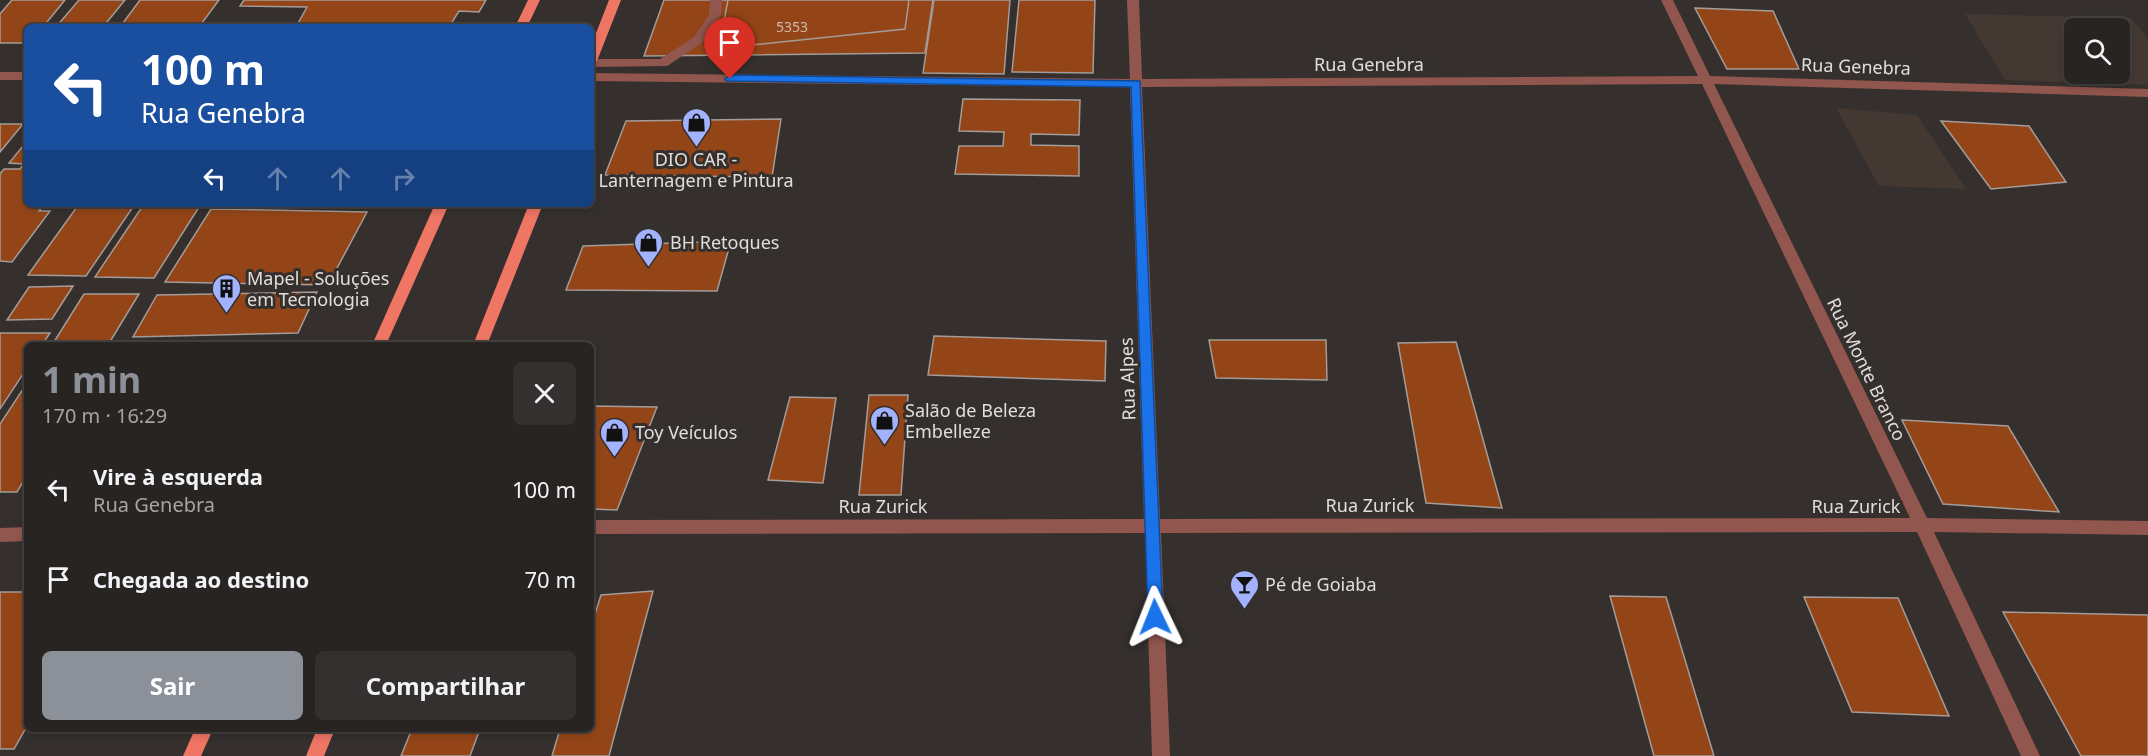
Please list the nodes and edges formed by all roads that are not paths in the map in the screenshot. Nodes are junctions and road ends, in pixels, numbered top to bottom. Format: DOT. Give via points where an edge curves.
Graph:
graph roads {
  1 [pos="534,0"];
  2 [pos="615,0"];
  3 [pos="716,0"];
  4 [pos="1133,0"];
  5 [pos="1666,0"];
  6 [pos="522,24"];
  7 [pos="594,54"];
  8 [pos="594,62"];
  9 [pos="0,76"];
  10 [pos="24,76"];
  11 [pos="594,77"];
  12 [pos="1704,80"];
  13 [pos="1137,83"];
  14 [pos="2148,93"];
  15 [pos="441,207"];
  16 [pos="535,207"];
  17 [pos="380,342"];
  18 [pos="481,342"];
  19 [pos="1152,525"];
  20 [pos="1922,525"];
  21 [pos="594,527"];
  22 [pos="2148,528"];
  23 [pos="24,534"];
  24 [pos="0,535"];
  25 [pos="203,732"];
  26 [pos="325,732"];
  27 [pos="192,756"];
  28 [pos="315,756"];
  29 [pos="1161,756"];
  30 [pos="2031,756"];
  1 -- 6 [label="main road"];
  2 -- 7 [label="main road"];
  3 -- 8 [label="street" via="715,15 698,40 663,63"];
  4 -- 13 [label="street, Rua Alpes"];
  5 -- 12 [label="street, Rua Monte Branco"];
  9 -- 10 [label="street"];
  11 -- 13 [label="street, Rua Genebra"];
  12 -- 13 [label="street, Rua Genebra"];
  12 -- 14 [label="street, Rua Genebra"];
  12 -- 20 [label="street, Rua Monte Branco"];
  13 -- 19 [label="street, Rua Alpes"];
  15 -- 17 [label="main road"];
  16 -- 18 [label="main road"];
  19 -- 20 [label="street, Rua Zurick"];
  19 -- 21 [label="street, Rua Zurick"];
  19 -- 29 [label="street, Rua Alpes"];
  20 -- 22 [label="street, Rua Zurick"];
  20 -- 30 [label="street, Rua Monte Branco"];
  23 -- 24 [label="street"];
  25 -- 27 [label="main road"];
  26 -- 28 [label="main road"];
}
